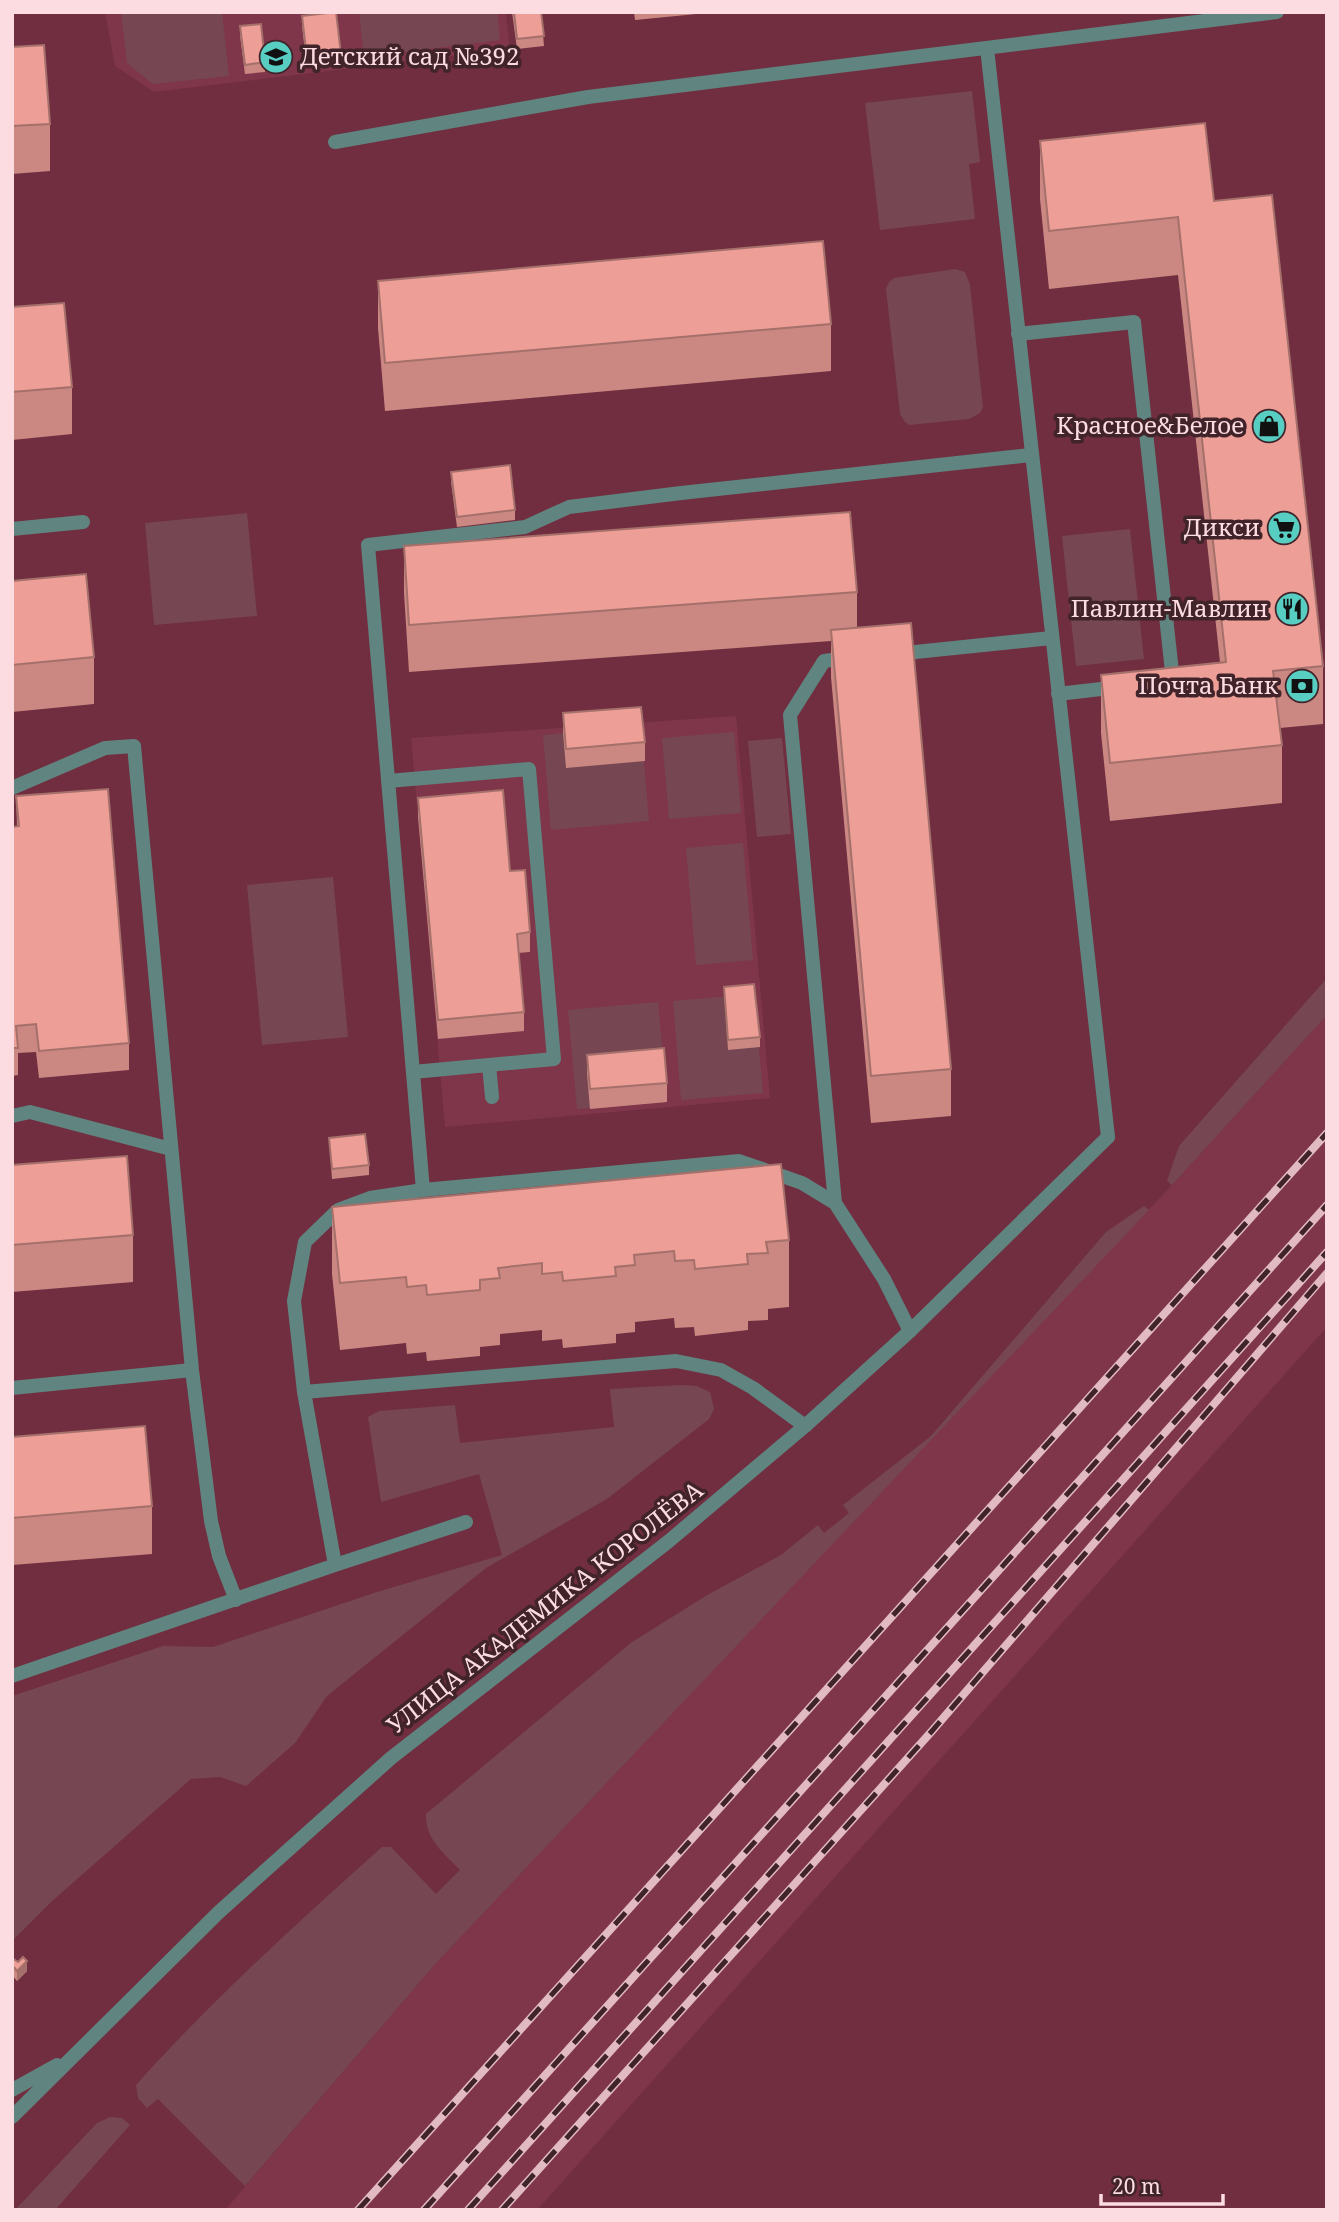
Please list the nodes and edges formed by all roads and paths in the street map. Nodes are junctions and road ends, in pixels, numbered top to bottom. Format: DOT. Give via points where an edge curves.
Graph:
graph roads {
  1 [pos="1277,12"];
  2 [pos="987,48"];
  3 [pos="335,142"];
  4 [pos="1018,334"];
  5 [pos="1031,455"];
  6 [pos="83,522"];
  7 [pos="12,529"];
  8 [pos="1051,638"];
  9 [pos="1160,683"];
  10 [pos="1135,685"];
  11 [pos="1058,694"];
  12 [pos="388,781"];
  13 [pos="12,788"];
  14 [pos="489,1065"];
  15 [pos="413,1072"];
  16 [pos="492,1097"];
  17 [pos="12,1116"];
  18 [pos="171,1149"];
  19 [pos="423,1190"];
  20 [pos="835,1203"];
  21 [pos="910,1331"];
  22 [pos="192,1370"];
  23 [pos="12,1388"];
  24 [pos="304,1392"];
  25 [pos="806,1426"];
  26 [pos="466,1522"];
  27 [pos="334,1565"];
  28 [pos="236,1600"];
  29 [pos="12,1676"];
  30 [pos="74,2056"];
  31 [pos="12,2090"];
  32 [pos="12,2117"];
  1 -- 2 [label="street"];
  2 -- 3 [label="street" via="588,97"];
  2 -- 4 [label="street"];
  4 -- 5 [label="street"];
  4 -- 9 [label="street" via="1135,322 1173,681"];
  5 -- 8 [label="street"];
  5 -- 12 [label="street" via="569,507 525,527 368,545"];
  6 -- 7 [label="street"];
  8 -- 11 [label="street"];
  8 -- 20 [label="street" via="824,661 790,715"];
  10 -- 11 [label="street"];
  11 -- 21 [label="street, УЛИЦА АКАДЕМИКА КОРОЛЁВА" via="1108,1137"];
  12 -- 14 [label="street" via="528,768 554,1059"];
  12 -- 15 [label="street"];
  13 -- 18 [label="street" via="105,748 134,746"];
  14 -- 15 [label="street"];
  14 -- 16 [label="street"];
  15 -- 19 [label="street"];
  17 -- 18 [label="street" via="30,1112"];
  18 -- 22 [label="street"];
  19 -- 20 [label="street" via="739,1161 802,1183"];
  19 -- 24 [label="street" via="370,1198 338,1210 305,1242 295,1301"];
  20 -- 21 [label="street" via="884,1279"];
  21 -- 25 [label="street, УЛИЦА АКАДЕМИКА КОРОЛЁВА"];
  22 -- 23 [label="street"];
  22 -- 28 [label="street" via="211,1521"];
  24 -- 25 [label="street" via="676,1361 721,1370"];
  24 -- 27 [label="street"];
  25 -- 30 [label="street, УЛИЦА АКАДЕМИКА КОРОЛЁВА" via="669,1541 391,1758 219,1912"];
  26 -- 27 [label="street"];
  27 -- 28 [label="street"];
  28 -- 29 [label="street"];
  30 -- 31 [label="street"];
  30 -- 32 [label="street, УЛИЦА АКАДЕМИКА КОРОЛЁВА"];
}
